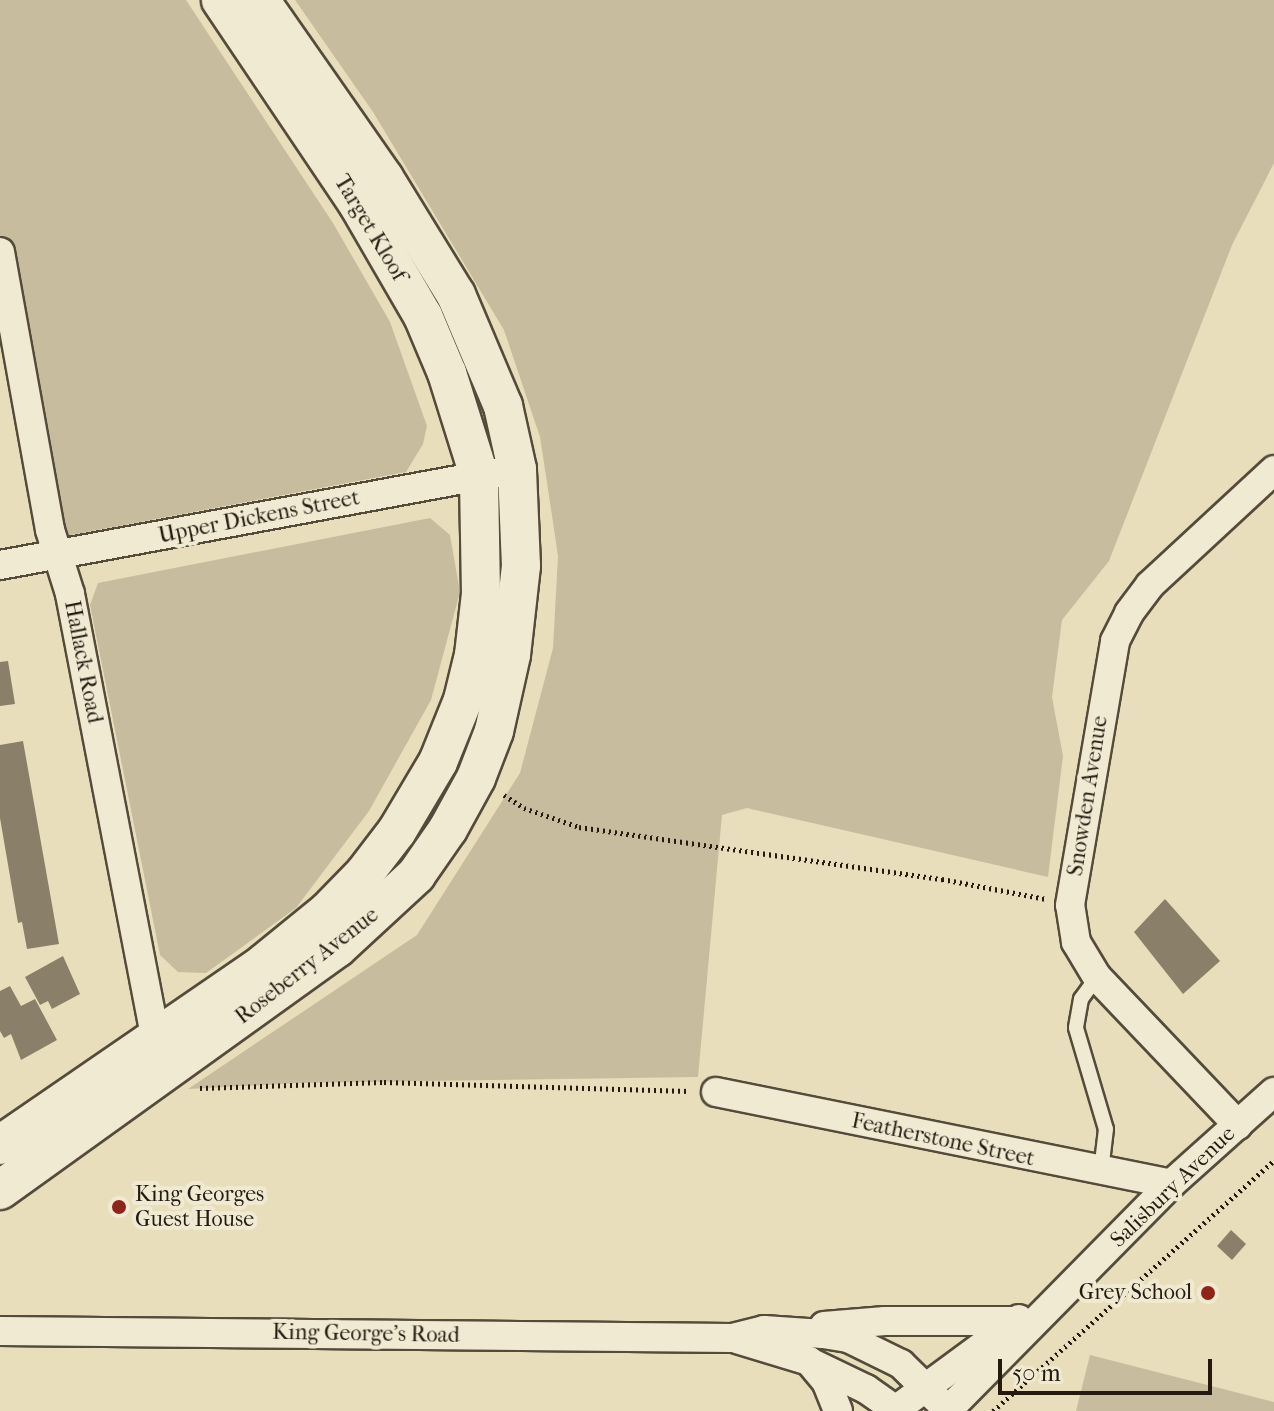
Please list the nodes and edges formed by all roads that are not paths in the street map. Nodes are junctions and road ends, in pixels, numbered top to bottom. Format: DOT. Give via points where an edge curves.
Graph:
graph roads {
  1 [pos="221,0"];
  2 [pos="260,0"];
  3 [pos="0,252"];
  4 [pos="517,469"];
  5 [pos="1274,470"];
  6 [pos="479,475"];
  7 [pos="58,555"];
  8 [pos="0,565"];
  9 [pos="1097,977"];
  10 [pos="169,1067"];
  11 [pos="716,1092"];
  12 [pos="1274,1092"];
  13 [pos="1238,1125"];
  14 [pos="0,1145"];
  15 [pos="1101,1172"];
  16 [pos="1171,1184"];
  17 [pos="0,1190"];
  18 [pos="1075,1285"];
  19 [pos="1014,1321"];
  20 [pos="764,1330"];
  21 [pos="0,1331"];
  22 [pos="732,1338"];
  23 [pos="809,1361"];
  24 [pos="926,1385"];
  25 [pos="896,1410"];
  26 [pos="948,1410"];
  27 [pos="838,1411"];
  1 -- 6 [label="main road, Target Kloof" via="358,204 423,316 466,423"];
  2 -- 4 [label="main road, Target Kloof" via="384,178 456,295 503,406"];
  3 -- 7 [label="street, Hallack Road"];
  4 -- 6 [label="street, Upper Dickens Street"];
  4 -- 10 [label="main road, Roseberry Avenue" via="521,566 511,655 494,731 448,829 416,875 379,913"];
  5 -- 9 [label="street, Snowden Avenue" via="1150,585 1115,641 1070,905 1076,942"];
  6 -- 7 [label="street, Upper Dickens Street"];
  6 -- 10 [label="main road, Roseberry Avenue" via="481,594 474,655 463,700 425,785 364,874 263,964"];
  7 -- 8 [label="street, Upper Dickens Street"];
  7 -- 10 [label="street, Hallack Road"];
  9 -- 13 [label="street, Snowden Avenue"];
  9 -- 15 [label="lane" via="1081,999 1076,1028 1106,1129"];
  10 -- 14 [label="main road, Roseberry Avenue"];
  10 -- 17 [label="main road, Roseberry Avenue"];
  11 -- 15 [label="street, Featherstone Street"];
  12 -- 13 [label="street, Salisbury Avenue"];
  13 -- 16 [label="street, Salisbury Avenue"];
  15 -- 16 [label="street, Featherstone Street"];
  16 -- 18 [label="street, Salisbury Avenue"];
  18 -- 19 [label="street, Salisbury Avenue"];
  18 -- 26 [label="street, Salisbury Avenue"];
  19 -- 20 [label="street, King George's Road" via="885,1321"];
  19 -- 24 [label="street, Salisbury Avenue"];
  20 -- 22 [label="street, King George's Road"];
  20 -- 24 [label="street, King George's Road" via="848,1338 901,1364"];
  21 -- 22 [label="street, King George's Road"];
  22 -- 23 [label="street, King George's Road"];
  23 -- 25 [label="street, King George's Road"];
  23 -- 27 [label="street" via="826,1381"];
  24 -- 25 [label="street, Salisbury Avenue"];
  24 -- 26 [label="street, King George's Road"];
}
